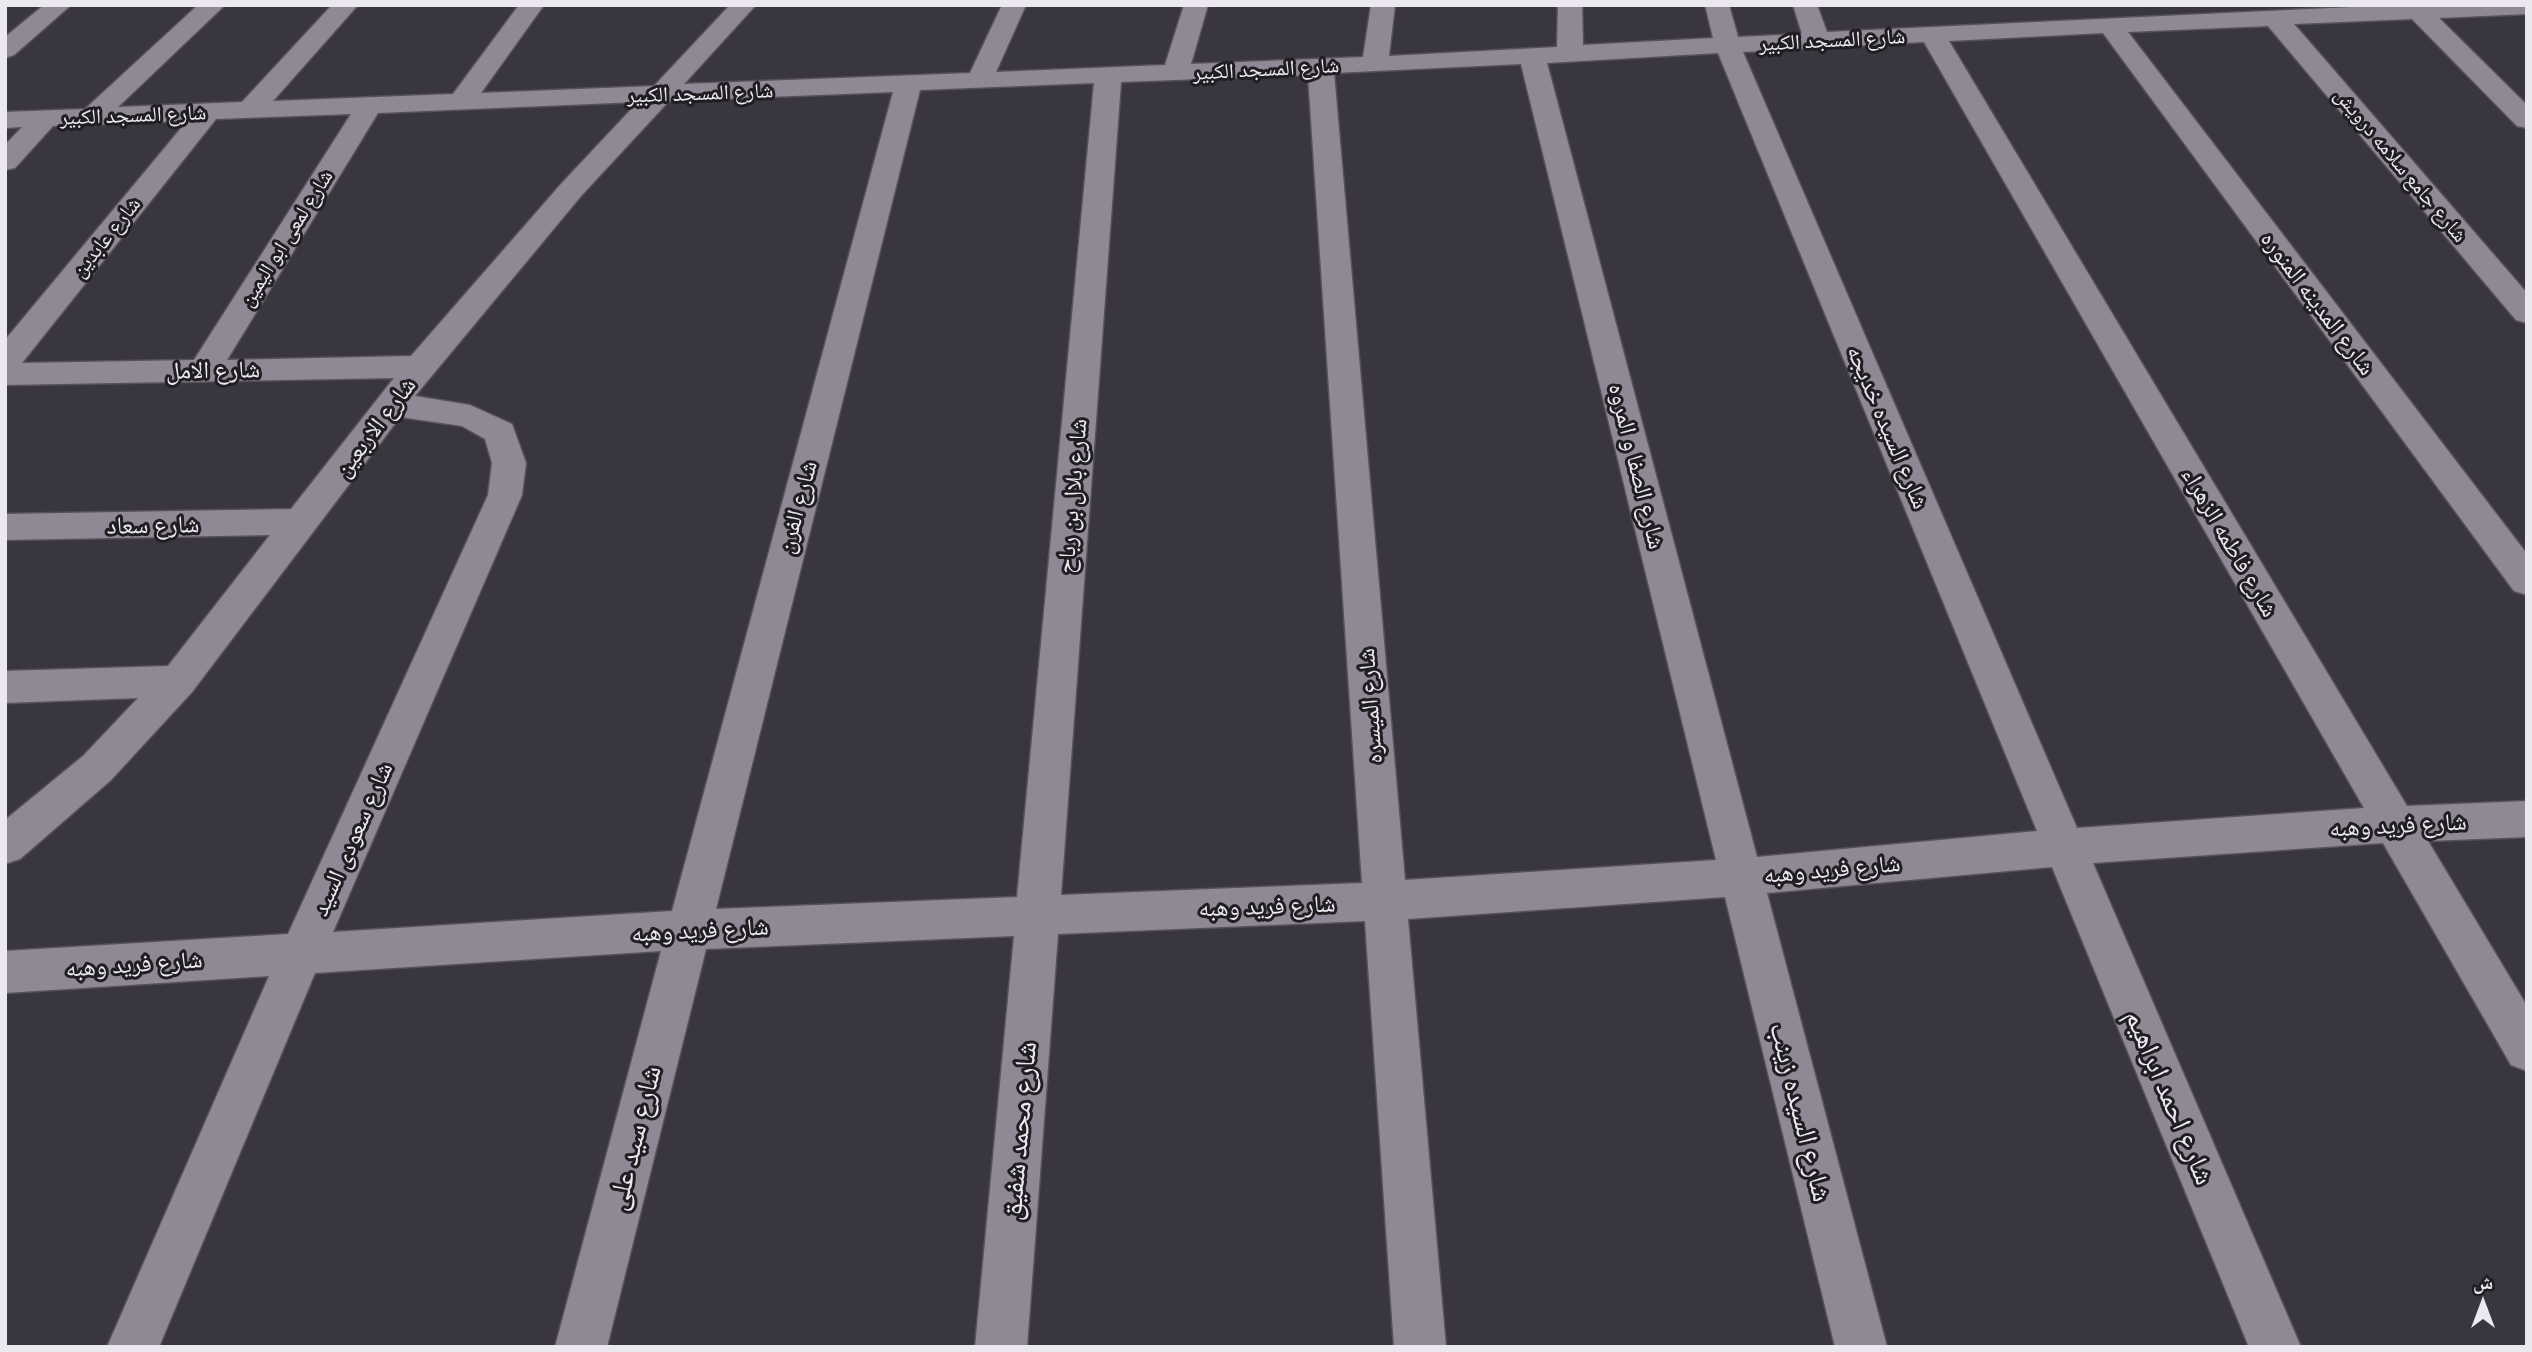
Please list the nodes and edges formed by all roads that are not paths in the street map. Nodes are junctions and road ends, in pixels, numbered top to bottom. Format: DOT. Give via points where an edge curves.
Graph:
graph roads {
  1 [pos="59,5"];
  2 [pos="213,5"];
  3 [pos="346,5"];
  4 [pos="532,5"];
  5 [pos="744,5"];
  6 [pos="1014,5"];
  7 [pos="1196,5"];
  8 [pos="1383,5"];
  9 [pos="1570,5"];
  10 [pos="1717,5"];
  11 [pos="1805,5"];
  12 [pos="1965,5"];
  13 [pos="2465,8"];
  14 [pos="2527,8"];
  15 [pos="2312,11"];
  16 [pos="2419,12"];
  17 [pos="2119,18"];
  18 [pos="2276,18"];
  19 [pos="1979,32"];
  20 [pos="1932,34"];
  21 [pos="1817,41"];
  22 [pos="1727,45"];
  23 [pos="5,50"];
  24 [pos="1570,54"];
  25 [pos="1532,55"];
  26 [pos="1375,64"];
  27 [pos="1320,66"];
  28 [pos="1175,73"];
  29 [pos="1108,75"];
  30 [pos="979,81"];
  31 [pos="908,84"];
  32 [pos="660,94"];
  33 [pos="460,103"];
  34 [pos="369,106"];
  35 [pos="250,110"];
  36 [pos="208,112"];
  37 [pos="93,116"];
  38 [pos="46,118"];
  39 [pos="5,120"];
  40 [pos="2527,120"];
  41 [pos="5,162"];
  42 [pos="2527,313"];
  43 [pos="5,362"];
  44 [pos="420,367"];
  45 [pos="204,370"];
  46 [pos="5,374"];
  47 [pos="391,404"];
  48 [pos="302,523"];
  49 [pos="5,527"];
  50 [pos="2527,581"];
  51 [pos="178,681"];
  52 [pos="5,687"];
  53 [pos="2527,819"];
  54 [pos="2395,824"];
  55 [pos="5,846"];
  56 [pos="2065,847"];
  57 [pos="1742,877"];
  58 [pos="1385,901"];
  59 [pos="1037,916"];
  60 [pos="687,930"];
  61 [pos="301,954"];
  62 [pos="5,972"];
  63 [pos="2527,1049"];
  64 [pos="133,1347"];
  65 [pos="581,1347"];
  66 [pos="1001,1347"];
  67 [pos="1420,1347"];
  68 [pos="1861,1347"];
  69 [pos="2275,1347"];
  1 -- 23 [label="street"];
  2 -- 37 [label="street"];
  3 -- 35 [label="street"];
  4 -- 33 [label="street"];
  5 -- 32 [label="street, شارع الاربعين"];
  6 -- 30 [label="street"];
  7 -- 28 [label="street"];
  8 -- 26 [label="street"];
  9 -- 24 [label="street"];
  10 -- 22 [label="street, شارع السيده خديجه"];
  11 -- 21 [label="street"];
  12 -- 19 [label="street"];
  13 -- 14 [label="street, شارع المسجد الكبير"];
  13 -- 16 [label="street, شارع المسجد الكبير"];
  15 -- 16 [label="street, شارع المسجد الكبير"];
  15 -- 18 [label="street, شارع المسجد الكبير"];
  16 -- 40 [label="street"];
  17 -- 18 [label="street, شارع المسجد الكبير"];
  17 -- 19 [label="street, شارع المسجد الكبير"];
  17 -- 50 [label="street, شارع المدينه المنوره"];
  18 -- 42 [label="street, شارع جامع سلامه درويش"];
  19 -- 20 [label="street, شارع المسجد الكبير"];
  20 -- 21 [label="street, شارع المسجد الكبير"];
  20 -- 54 [label="street, شارع فاطمه الزهراء"];
  21 -- 22 [label="street, شارع المسجد الكبير"];
  22 -- 24 [label="street, شارع المسجد الكبير"];
  22 -- 56 [label="street, شارع السيده خديجه"];
  24 -- 25 [label="street, شارع المسجد الكبير"];
  25 -- 26 [label="street, شارع المسجد الكبير"];
  25 -- 57 [label="street, شارع الصفا و المروه"];
  26 -- 27 [label="street, شارع المسجد الكبير"];
  27 -- 28 [label="street, شارع المسجد الكبير"];
  27 -- 58 [label="street, شارع الميسره"];
  28 -- 29 [label="street, شارع المسجد الكبير"];
  29 -- 30 [label="street, شارع المسجد الكبير"];
  29 -- 59 [label="street, شارع بلال بن رباح"];
  30 -- 31 [label="street, شارع المسجد الكبير"];
  31 -- 32 [label="street, شارع المسجد الكبير"];
  31 -- 60 [label="street, شارع الفرن"];
  32 -- 33 [label="street, شارع المسجد الكبير"];
  32 -- 44 [label="street, شارع الاربعين"];
  33 -- 34 [label="street, شارع المسجد الكبير"];
  34 -- 35 [label="street, شارع المسجد الكبير"];
  34 -- 45 [label="street, شارع لمعى ابو اليمين"];
  35 -- 36 [label="street, شارع المسجد الكبير"];
  36 -- 37 [label="street, شارع المسجد الكبير"];
  36 -- 43 [label="street, شارع عابدين"];
  37 -- 38 [label="street, شارع المسجد الكبير"];
  38 -- 39 [label="street, شارع المسجد الكبير"];
  38 -- 41 [label="street"];
  44 -- 45 [label="street, شارع الامل"];
  44 -- 47 [label="street, شارع الاربعين"];
  45 -- 46 [label="street, شارع الامل"];
  47 -- 48 [label="street, شارع الاربعين"];
  47 -- 61 [label="street, شارع سعودى السيد" via="470,416 500,432 509,463 505,495"];
  48 -- 49 [label="street, شارع سعاد"];
  48 -- 51 [label="street, شارع الاربعين"];
  51 -- 52 [label="street"];
  51 -- 55 [label="street, شارع الاربعين" via="97,768"];
  53 -- 54 [label="street, شارع فريد وهبه"];
  54 -- 56 [label="street, شارع فريد وهبه"];
  54 -- 63 [label="street, شارع فاطمه الزهراء"];
  56 -- 57 [label="street, شارع فريد وهبه"];
  56 -- 69 [label="street, شارع احمد ابراهيم"];
  57 -- 58 [label="street, شارع فريد وهبه"];
  57 -- 68 [label="street, شارع السيده زينب"];
  58 -- 59 [label="street, شارع فريد وهبه"];
  58 -- 67 [label="street, شارع الميسره"];
  59 -- 60 [label="street, شارع فريد وهبه"];
  59 -- 66 [label="street, شارع محمد شفيق"];
  60 -- 61 [label="street, شارع فريد وهبه"];
  60 -- 65 [label="street, شارع سيد على"];
  61 -- 62 [label="street, شارع فريد وهبه"];
  61 -- 64 [label="street, شارع سعودى السيد"];
}
